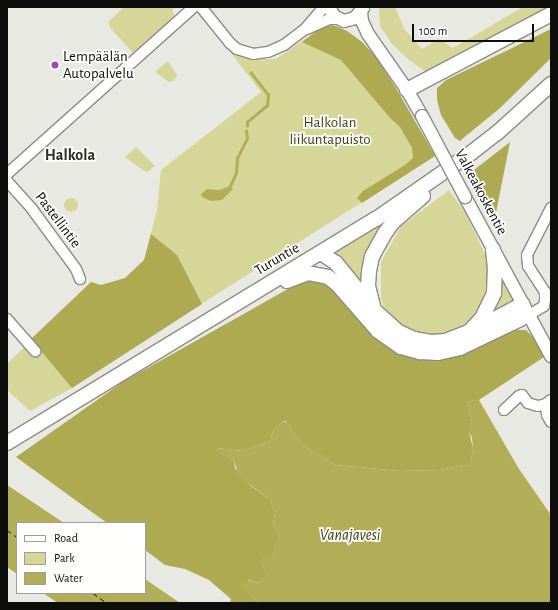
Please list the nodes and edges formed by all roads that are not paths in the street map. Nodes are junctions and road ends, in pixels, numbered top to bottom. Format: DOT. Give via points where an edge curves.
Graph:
graph roads {
  1 [pos="194,7"];
  2 [pos="201,7"];
  3 [pos="324,7"];
  4 [pos="329,7"];
  5 [pos="362,8"];
  6 [pos="551,14"];
  7 [pos="341,20"];
  8 [pos="305,29"];
  9 [pos="376,48"];
  10 [pos="551,84"];
  11 [pos="408,90"];
  12 [pos="471,153"];
  13 [pos="7,174"];
  14 [pos="7,181"];
  15 [pos="551,208"];
  16 [pos="493,249"];
  17 [pos="321,253"];
  18 [pos="80,279"];
  19 [pos="374,310"];
  20 [pos="526,310"];
  21 [pos="220,313"];
  22 [pos="7,319"];
  23 [pos="469,332"];
  24 [pos="35,351"];
  25 [pos="551,356"];
  26 [pos="548,402"];
  27 [pos="504,410"];
  28 [pos="551,422"];
  29 [pos="7,443"];
  1 -- 13 [label="street"];
  2 -- 8 [label="street" via="230,43 253,54 276,49"];
  3 -- 8 [label="street"];
  4 -- 7 [label="street, Valkeakoskentie" via="334,16"];
  5 -- 7 [label="street" via="354,18"];
  5 -- 9 [label="street, Valkeakoskentie" via="364,27"];
  6 -- 11 [label="main road"];
  7 -- 8 [label="street" via="329,19"];
  7 -- 9 [label="street, Valkeakoskentie"];
  9 -- 11 [label="street, Valkeakoskentie"];
  10 -- 12 [label="main road, Turuntie"];
  11 -- 16 [label="street, Valkeakoskentie, bridge"];
  12 -- 17 [label="main road, Turuntie" via="376,219"];
  12 -- 19 [label="main road" via="393,222 384,233 372,256 369,271 368,286"];
  14 -- 18 [label="street, Pastellintie" via="32,209 76,269"];
  15 -- 20 [label="street" via="527,255 528,266 545,292 544,306"];
  16 -- 20 [label="street, Valkeakoskentie"];
  16 -- 23 [label="main road" via="494,293 482,318"];
  17 -- 19 [label="main road" via="336,263"];
  17 -- 21 [label="main road, Turuntie"];
  19 -- 23 [label="main road" via="404,336 421,341 445,341"];
  20 -- 21 [label="main road" via="473,343 449,351 427,353 410,350 378,331 337,284 324,275 308,273"];
  20 -- 23 [label="main road"];
  20 -- 25 [label="street, Valkeakoskentie"];
  21 -- 29 [label="main road, Turuntie"];
  22 -- 24 [label="street"];
  26 -- 27 [label="street" via="538,406 528,403 522,395"];
  26 -- 28 [label="street" via="547,415"];
}
